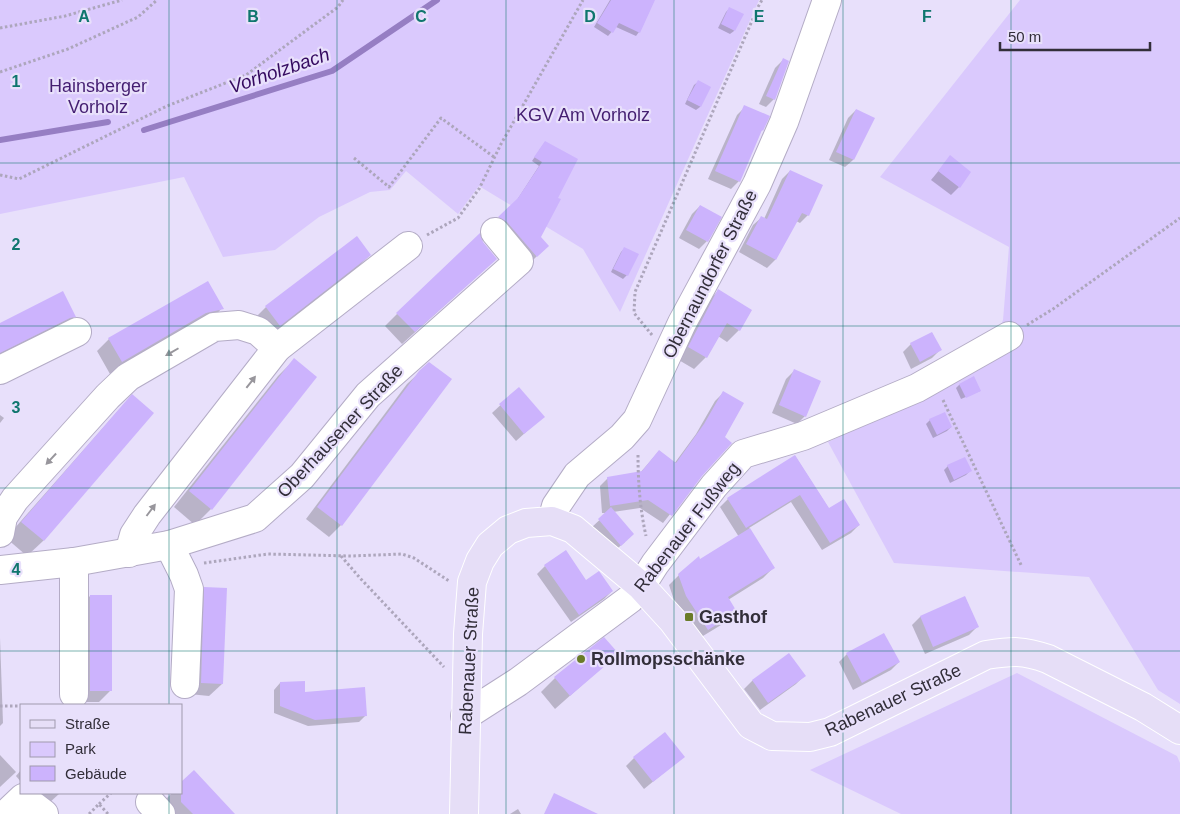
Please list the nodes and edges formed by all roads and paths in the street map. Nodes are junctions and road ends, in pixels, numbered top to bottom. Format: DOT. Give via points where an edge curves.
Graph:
graph roads {
  1 [pos="122,0"];
  2 [pos="157,0"];
  3 [pos="343,0"];
  4 [pos="583,0"];
  5 [pos="761,0"];
  6 [pos="827,0"];
  7 [pos="0,28"];
  8 [pos="0,72"];
  9 [pos="494,157"];
  10 [pos="354,158"];
  11 [pos="0,175"];
  12 [pos="1180,218"];
  13 [pos="495,232"];
  14 [pos="408,246"];
  15 [pos="77,332"];
  16 [pos="1009,336"];
  17 [pos="277,348"];
  18 [pos="670,349"];
  19 [pos="0,370"];
  20 [pos="933,379"];
  21 [pos="637,420"];
  22 [pos="552,521"];
  23 [pos="0,533"];
  24 [pos="173,552"];
  25 [pos="129,553"];
  26 [pos="340,556"];
  27 [pos="74,562"];
  28 [pos="1022,567"];
  29 [pos="0,570"];
  30 [pos="648,575"];
  31 [pos="472,585"];
  32 [pos="459,676"];
  33 [pos="185,684"];
  34 [pos="74,694"];
  35 [pos="0,706"];
  36 [pos="20,706"];
  37 [pos="465,716"];
  38 [pos="1180,730"];
  39 [pos="110,794"];
  40 [pos="99,804"];
  41 [pos="6,814"];
  42 [pos="44,814"];
  43 [pos="88,814"];
  44 [pos="108,814"];
  45 [pos="464,814"];
  1 -- 7 [label="path" via="65,16"];
  2 -- 8 [label="path" via="138,17 68,49"];
  3 -- 11 [label="path" via="246,75 167,106 20,179"];
  4 -- 9 [label="path"];
  5 -- 18 [label="path" via="635,292 634,313 653,337"];
  6 -- 18 [label="street, Obernaundorfer Straße" via="784,122 757,184"];
  9 -- 10 [label="path" via="441,118 389,187"];
  9 -- 14 [label="path" via="479,189 458,218"];
  12 -- 16 [label="path" via="1053,309"];
  13 -- 24 [label="street, Oberhausener Straße" via="519,260 368,395 302,476 255,518"];
  14 -- 17 [label="street"];
  15 -- 19 [label="street"];
  16 -- 20 [label="street, Rabenauer Fußweg"];
  17 -- 23 [label="street, one-way" via="258,331 239,325 214,327 128,378 15,499 3,517"];
  25 -- 17 [label="street, one-way" via="134,535 147,515"];
  18 -- 21 [label="street, Obernaundorfer Straße"];
  20 -- 28 [label="path"];
  20 -- 30 [label="street, Rabenauer Fußweg" via="803,436 743,454 714,486"];
  21 -- 22 [label="street, Obernaundorfer Straße" via="577,475 556,506"];
  21 -- 30 [label="path" via="638,478"];
  22 -- 30 [label="main road, Rabenauer Straße" via="573,529"];
  22 -- 31 [label="main road, Rabenauer Straße" via="526,522 508,530 490,545 480,561"];
  24 -- 25 [label="street, Oberhausener Straße"];
  24 -- 26 [label="path" via="189,564 268,554"];
  24 -- 33 [label="street" via="189,589"];
  25 -- 27 [label="street, Oberhausener Straße"];
  26 -- 31 [label="path" via="402,554 414,558 446,580"];
  26 -- 32 [label="path"];
  27 -- 29 [label="street, Oberhausener Straße"];
  27 -- 34 [label="street"];
  30 -- 37 [label="street, Rabenauer Fußweg" via="630,599 518,682"];
  30 -- 38 [label="main road, Rabenauer Straße" via="674,621 751,725 772,736 810,737 830,732 986,656 1012,651 1048,659 1143,707"];
  31 -- 32 [label="main road, Rabenauer Straße" via="468,634"];
  32 -- 37 [label="main road, Rabenauer Straße"];
  35 -- 36 [label="path"];
  37 -- 45 [label="main road, Rabenauer Straße"];
  39 -- 40 [label="path"];
  40 -- 43 [label="path"];
  40 -- 44 [label="path"];
  41 -- 42 [label="street" via="23,798"];
}
